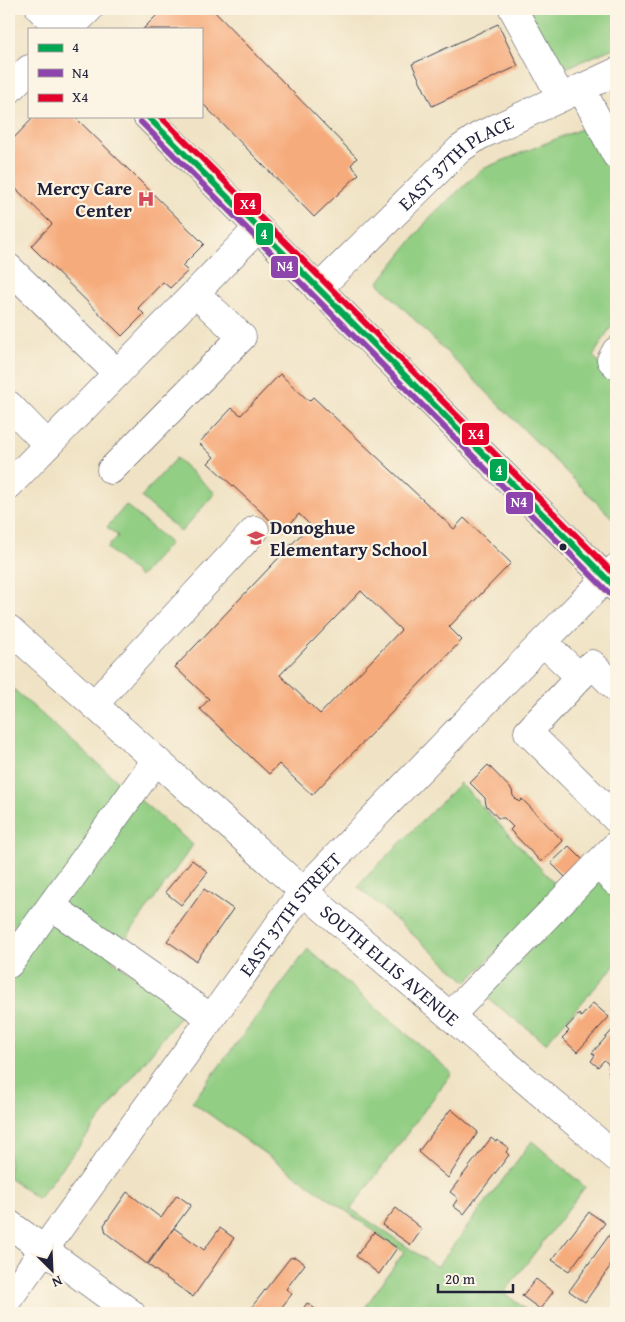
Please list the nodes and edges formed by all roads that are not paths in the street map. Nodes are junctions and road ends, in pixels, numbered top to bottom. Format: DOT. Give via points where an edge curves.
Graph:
graph roads {
  1 [pos="40,9"];
  2 [pos="89,9"];
  3 [pos="513,9"];
  4 [pos="59,28"];
  5 [pos="69,28"];
  6 [pos="28,70"];
  7 [pos="616,72"];
  8 [pos="9,90"];
  9 [pos="571,93"];
  10 [pos="149,118"];
  11 [pos="616,155"];
  12 [pos="258,228"];
  13 [pos="9,268"];
  14 [pos="318,289"];
  15 [pos="195,293"];
  16 [pos="616,351"];
  17 [pos="616,365"];
  18 [pos="117,373"];
  19 [pos="9,405"];
  20 [pos="48,445"];
  21 [pos="111,470"];
  22 [pos="9,485"];
  23 [pos="255,530"];
  24 [pos="613,578"];
  25 [pos="9,629"];
  26 [pos="543,642"];
  27 [pos="580,677"];
  28 [pos="616,688"];
  29 [pos="94,705"];
  30 [pos="156,760"];
  31 [pos="616,819"];
  32 [pos="616,845"];
  33 [pos="607,873"];
  34 [pos="303,891"];
  35 [pos="51,906"];
  36 [pos="13,950"];
  37 [pos="450,1016"];
  38 [pos="211,1018"];
  39 [pos="616,1157"];
  40 [pos="9,1224"];
  41 [pos="44,1250"];
  42 [pos="9,1298"];
  43 [pos="131,1313"];
  1 -- 4 [label="street"];
  2 -- 5 [label="street"];
  3 -- 9 [label="street"];
  6 -- 8 [label="street"];
  7 -- 9 [label="street, EAST 37TH PLACE"];
  9 -- 11 [label="street"];
  9 -- 14 [label="street, EAST 37TH PLACE" via="478,136 460,149"];
  10 -- 12 [label="street"];
  12 -- 14 [label="street"];
  12 -- 15 [label="street"];
  13 -- 18 [label="street"];
  14 -- 24 [label="street"];
  15 -- 18 [label="street"];
  15 -- 21 [label="street" via="242,337"];
  16 -- 17 [label="street" via="611,360"];
  18 -- 20 [label="street"];
  19 -- 20 [label="street"];
  20 -- 22 [label="street"];
  23 -- 29 [label="street"];
  24 -- 26 [label="street, EAST 37TH STREET"];
  25 -- 29 [label="street, SOUTH ELLIS AVENUE"];
  26 -- 27 [label="street"];
  26 -- 34 [label="street, EAST 37TH STREET"];
  27 -- 28 [label="street" via="592,664"];
  27 -- 31 [label="street" via="528,732"];
  29 -- 30 [label="street, SOUTH ELLIS AVENUE"];
  30 -- 34 [label="street, SOUTH ELLIS AVENUE"];
  30 -- 35 [label="street"];
  32 -- 33 [label="street"];
  33 -- 37 [label="street"];
  34 -- 37 [label="street, SOUTH ELLIS AVENUE"];
  34 -- 38 [label="street, EAST 37TH STREET"];
  35 -- 36 [label="street"];
  35 -- 38 [label="street"];
  37 -- 39 [label="street, SOUTH ELLIS AVENUE"];
  38 -- 41 [label="street, EAST 37TH STREET"];
  40 -- 41 [label="street"];
  41 -- 42 [label="street, EAST 37TH STREET"];
  41 -- 43 [label="street"];
}
